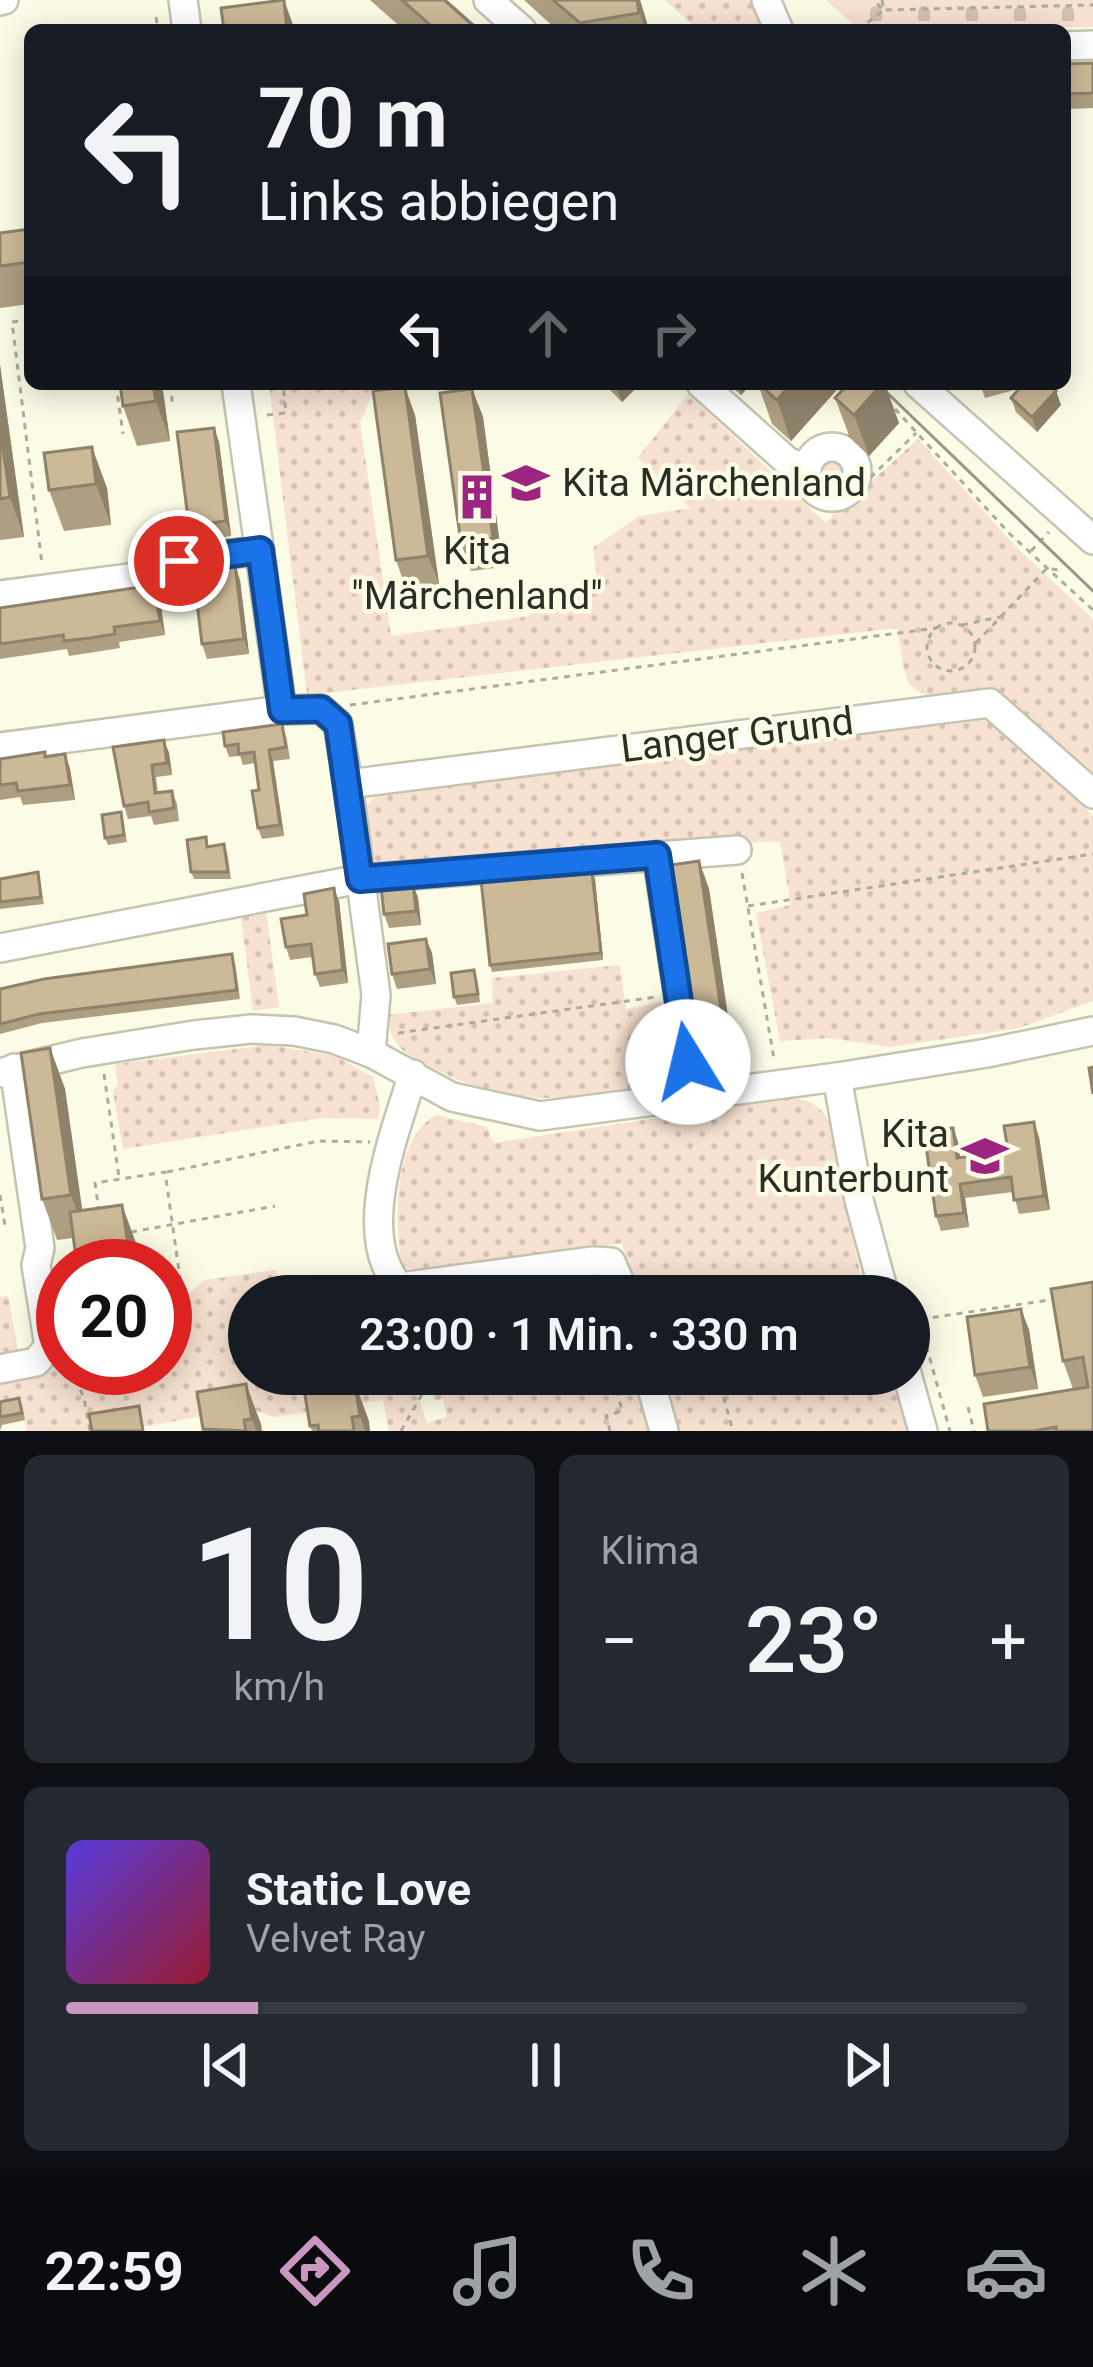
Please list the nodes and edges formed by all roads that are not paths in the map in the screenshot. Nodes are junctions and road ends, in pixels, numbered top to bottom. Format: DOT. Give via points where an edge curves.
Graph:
graph roads {
  1 [pos="488,0"];
  2 [pos="515,24"];
  3 [pos="237,390"];
  4 [pos="707,390"];
  5 [pos="925,390"];
  6 [pos="806,470"];
  7 [pos="1092,538"];
  8 [pos="260,550"];
  9 [pos="0,595"];
  10 [pos="282,710"];
  11 [pos="0,748"];
  12 [pos="348,784"];
  13 [pos="1093,794"];
  14 [pos="737,850"];
  15 [pos="657,855"];
  16 [pos="360,879"];
  17 [pos="0,948"];
  18 [pos="1093,1030"];
  19 [pos="372,1045"];
  20 [pos="7,1070"];
  21 [pos="412,1074"];
  22 [pos="837,1077"];
  23 [pos="694,1096"];
  24 [pos="14,1166"];
  25 [pos="389,1275"];
  26 [pos="489,1275"];
  27 [pos="617,1275"];
  28 [pos="879,1275"];
  29 [pos="0,1370"];
  30 [pos="654,1395"];
  31 [pos="913,1395"];
  32 [pos="664,1431"];
  33 [pos="923,1431"];
  1 -- 2 [label="street"];
  3 -- 8 [label="street"];
  4 -- 6 [label="street"];
  5 -- 7 [label="street"];
  6 -- 6 [label="street" via="818,450 847,438 857,467 850,490 821,495"];
  8 -- 9 [label="street"];
  8 -- 10 [label="street"];
  10 -- 11 [label="street"];
  10 -- 12 [label="street" via="321,709 338,724"];
  12 -- 13 [label="street, Langer Grund" via="990,703"];
  12 -- 16 [label="street"];
  14 -- 15 [label="street"];
  15 -- 16 [label="street"];
  15 -- 23 [label="street"];
  16 -- 17 [label="street"];
  16 -- 19 [label="street" via="376,995"];
  18 -- 22 [label="street"];
  19 -- 20 [label="street" via="251,1029"];
  19 -- 21 [label="street"];
  20 -- 24 [label="street"];
  21 -- 23 [label="street" via="452,1097 540,1116"];
  21 -- 25 [label="street" via="381,1189 378,1223"];
  22 -- 23 [label="street"];
  22 -- 28 [label="street"];
  24 -- 29 [label="street" via="40,1248 49,1346 36,1362"];
  26 -- 27 [label="street" via="593,1261 611,1262"];
  30 -- 32 [label="street"];
  31 -- 33 [label="street"];
}
